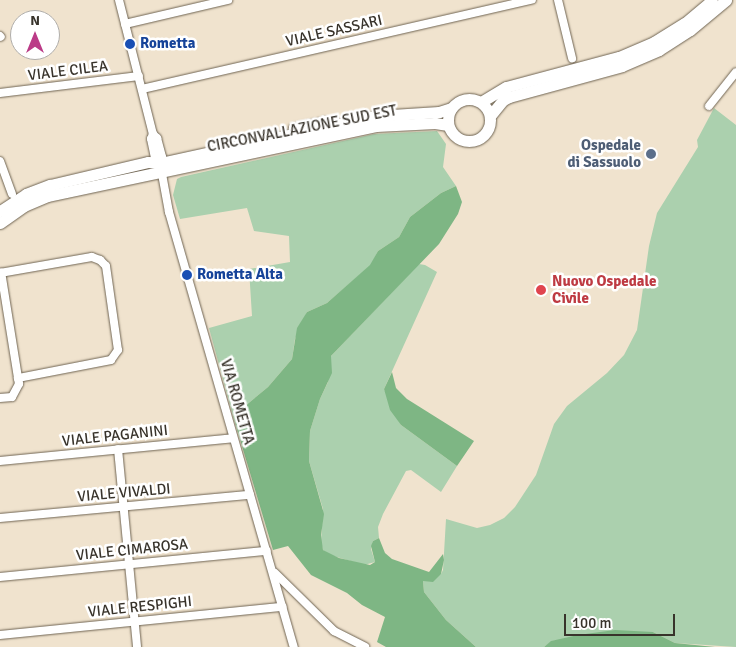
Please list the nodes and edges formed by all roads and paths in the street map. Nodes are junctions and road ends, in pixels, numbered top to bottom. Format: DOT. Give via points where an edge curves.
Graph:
graph roads {
  1 [pos="119,0"];
  2 [pos="228,0"];
  3 [pos="532,0"];
  4 [pos="558,0"];
  5 [pos="712,0"];
  6 [pos="726,0"];
  7 [pos="125,24"];
  8 [pos="572,58"];
  9 [pos="736,72"];
  10 [pos="139,76"];
  11 [pos="142,89"];
  12 [pos="0,93"];
  13 [pos="481,102"];
  14 [pos="709,106"];
  15 [pos="451,108"];
  16 [pos="490,116"];
  17 [pos="448,125"];
  18 [pos="0,161"];
  19 [pos="161,165"];
  20 [pos="12,194"];
  21 [pos="0,211"];
  22 [pos="0,223"];
  23 [pos="1,272"];
  24 [pos="18,378"];
  25 [pos="0,398"];
  26 [pos="233,438"];
  27 [pos="118,449"];
  28 [pos="0,461"];
  29 [pos="250,495"];
  30 [pos="123,507"];
  31 [pos="0,518"];
  32 [pos="267,551"];
  33 [pos="128,564"];
  34 [pos="274,572"];
  35 [pos="0,577"];
  36 [pos="283,607"];
  37 [pos="134,622"];
  38 [pos="0,635"];
  39 [pos="137,647"];
  40 [pos="294,647"];
  41 [pos="366,647"];
  1 -- 7 [label="street, VIA ROMETTA"];
  2 -- 7 [label="street"];
  3 -- 11 [label="street, VIALE SASSARI"];
  4 -- 8 [label="street"];
  5 -- 13 [label="main road, CIRCONVALLAZIONE SUD EST" via="685,23 654,42 619,57 506,86"];
  6 -- 16 [label="main road" via="690,30 659,50 622,66 509,97"];
  7 -- 10 [label="street, VIA ROMETTA"];
  9 -- 14 [label="street"];
  10 -- 11 [label="street, VIA ROMETTA"];
  10 -- 12 [label="street, VIALE CILEA"];
  11 -- 19 [label="street, VIA ROMETTA" via="155,158"];
  13 -- 15 [label="main road, CIRCONVALLAZIONE SUD EST" via="465,99"];
  13 -- 16 [label="main road"];
  15 -- 17 [label="main road"];
  15 -- 19 [label="main road, CIRCONVALLAZIONE SUD EST" via="439,112 376,116"];
  16 -- 17 [label="main road" via="486,132 474,140 457,137"];
  17 -- 19 [label="main road, CIRCONVALLAZIONE SUD EST" via="376,126"];
  18 -- 20 [label="street"];
  19 -- 21 [label="main road" via="148,162 50,185 26,194"];
  19 -- 22 [label="main road" via="38,198"];
  19 -- 26 [label="street, VIA ROMETTA" via="169,212"];
  23 -- 24 [label="street"];
  23 -- 24 [label="street" via="92,257 106,266 118,350 111,360"];
  24 -- 25 [label="street" via="19,384 12,397"];
  26 -- 27 [label="street, VIALE PAGANINI"];
  26 -- 29 [label="street, VIA ROMETTA"];
  27 -- 28 [label="street, VIALE PAGANINI"];
  27 -- 30 [label="street"];
  29 -- 30 [label="street, VIALE VIVALDI"];
  29 -- 32 [label="street, VIA ROMETTA"];
  30 -- 31 [label="street, VIALE VIVALDI"];
  30 -- 33 [label="street"];
  32 -- 33 [label="street, VIALE CIMAROSA"];
  32 -- 34 [label="street, VIA ROMETTA"];
  33 -- 35 [label="street, VIALE CIMAROSA"];
  33 -- 37 [label="street"];
  34 -- 36 [label="street, VIA ROMETTA"];
  34 -- 41 [label="street" via="334,631"];
  36 -- 37 [label="street, VIALE RESPIGHI"];
  36 -- 40 [label="street, VIA ROMETTA"];
  37 -- 38 [label="street, VIALE RESPIGHI"];
  37 -- 39 [label="street"];
}
